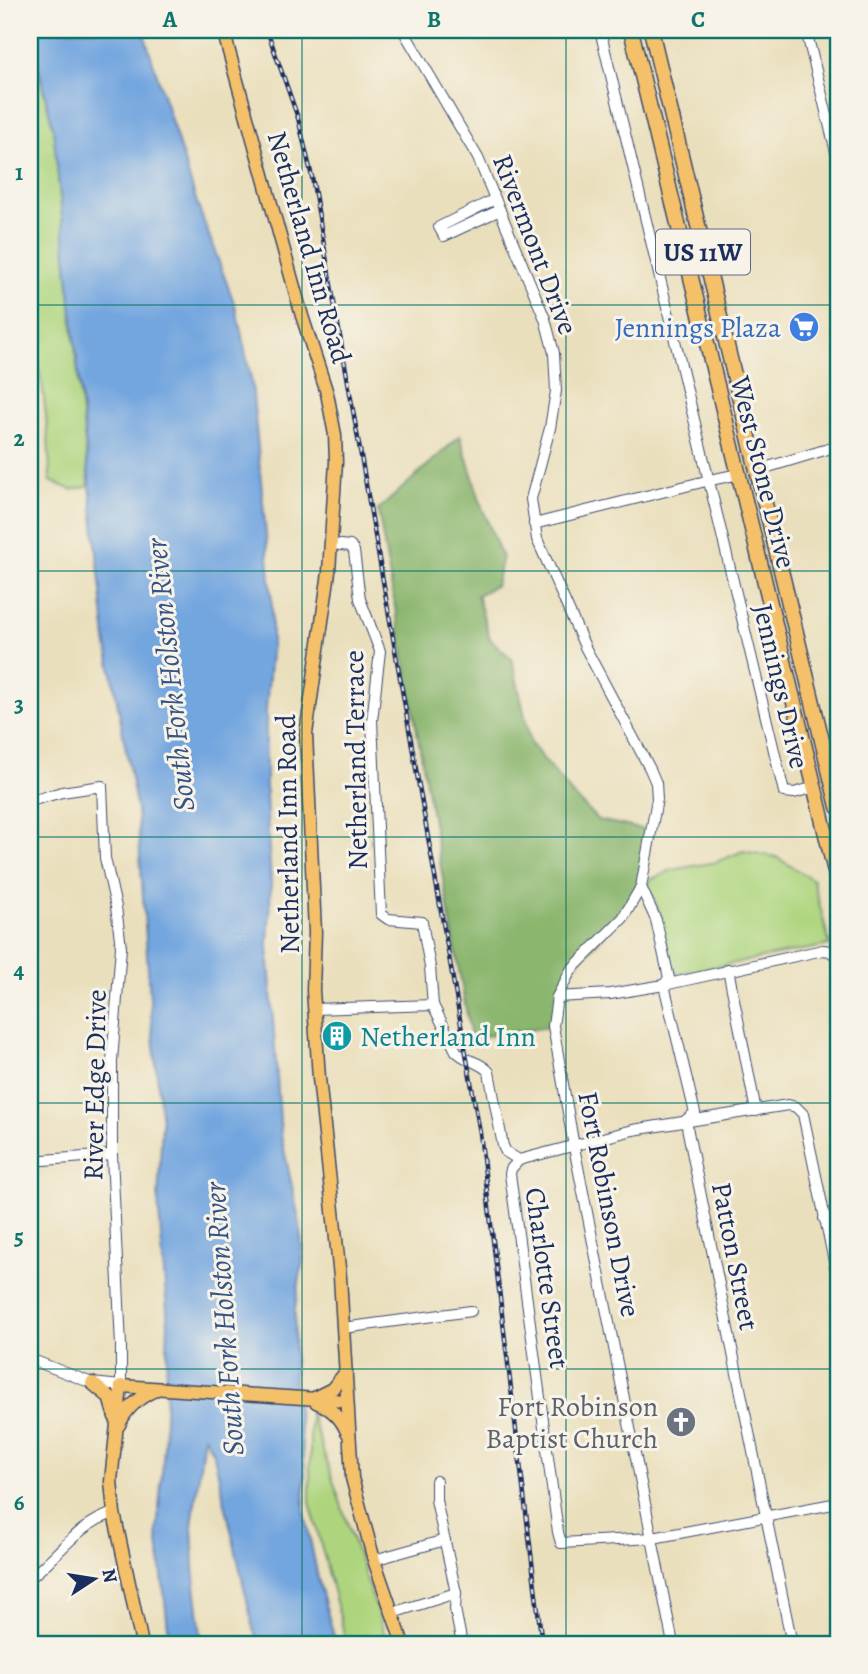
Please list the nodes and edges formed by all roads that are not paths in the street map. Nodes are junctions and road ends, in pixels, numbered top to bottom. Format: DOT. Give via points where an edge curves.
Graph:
graph roads {
  1 [pos="223,30"];
  2 [pos="402,30"];
  3 [pos="600,30"];
  4 [pos="631,30"];
  5 [pos="651,30"];
  6 [pos="806,30"];
  7 [pos="838,160"];
  8 [pos="495,199"];
  9 [pos="500,210"];
  10 [pos="838,446"];
  11 [pos="755,471"];
  12 [pos="739,474"];
  13 [pos="710,480"];
  14 [pos="534,524"];
  15 [pos="331,544"];
  16 [pos="818,728"];
  17 [pos="838,747"];
  18 [pos="838,767"];
  19 [pos="832,782"];
  20 [pos="814,787"];
  21 [pos="657,799"];
  22 [pos="30,801"];
  23 [pos="838,807"];
  24 [pos="838,884"];
  25 [pos="641,887"];
  26 [pos="838,958"];
  27 [pos="728,969"];
  28 [pos="664,985"];
  29 [pos="557,997"];
  30 [pos="433,1005"];
  31 [pos="314,1009"];
  32 [pos="756,1111"];
  33 [pos="686,1120"];
  34 [pos="574,1147"];
  35 [pos="112,1155"];
  36 [pos="519,1160"];
  37 [pos="30,1161"];
  38 [pos="838,1217"];
  39 [pos="824,1219"];
  40 [pos="838,1280"];
  41 [pos="471,1311"];
  42 [pos="343,1328"];
  43 [pos="30,1359"];
  44 [pos="345,1372"];
  45 [pos="92,1383"];
  46 [pos="121,1386"];
  47 [pos="155,1390"];
  48 [pos="315,1399"];
  49 [pos="346,1401"];
  50 [pos="116,1432"];
  51 [pos="348,1439"];
  52 [pos="436,1480"];
  53 [pos="838,1503"];
  54 [pos="114,1513"];
  55 [pos="766,1517"];
  56 [pos="653,1538"];
  57 [pos="445,1540"];
  58 [pos="374,1560"];
  59 [pos="30,1578"];
  60 [pos="456,1593"];
  61 [pos="392,1613"];
  62 [pos="142,1644"];
  63 [pos="403,1644"];
  64 [pos="462,1644"];
  65 [pos="673,1644"];
  66 [pos="792,1644"];
  1 -- 15 [label="main road, Netherland Inn Road" via="332,413 336,462"];
  2 -- 8 [label="street, Rivermont Drive" via="468,140"];
  3 -- 13 [label="street, Jennings Drive"];
  4 -- 12 [label="highway, West Stone Drive / US 11W"];
  5 -- 11 [label="highway, West Stone Drive / US 11W"];
  6 -- 7 [label="street"];
  8 -- 9 [label="street, Rivermont Drive"];
  8 -- 9 [label="street" via="439,227 444,236"];
  9 -- 14 [label="street, Rivermont Drive" via="551,336 556,373 555,410 531,499"];
  10 -- 11 [label="street"];
  11 -- 12 [label="highway"];
  11 -- 16 [label="highway, West Stone Drive / US 11W"];
  12 -- 13 [label="street"];
  12 -- 20 [label="highway, West Stone Drive / US 11W"];
  13 -- 14 [label="street"];
  13 -- 20 [label="street, Jennings Drive" via="784,792"];
  14 -- 21 [label="street, Rivermont Drive" via="586,649 650,769"];
  15 -- 30 [label="street, Netherland Terrace" via="350,546 354,551 360,599 380,651 372,721 381,914 385,919 422,922"];
  15 -- 31 [label="main road, Netherland Inn Road" via="306,734"];
  16 -- 17 [label="highway"];
  16 -- 19 [label="highway, West Stone Drive / US 11W"];
  18 -- 19 [label="street"];
  19 -- 20 [label="highway"];
  19 -- 23 [label="highway, West Stone Drive / US 11W"];
  20 -- 24 [label="highway, West Stone Drive / US 11W"];
  21 -- 25 [label="street, Fort Robinson Drive"];
  22 -- 35 [label="street, River Edge Drive" via="102,786 105,858 121,947 112,1061"];
  25 -- 28 [label="street, Patton Street" via="656,920 669,978"];
  25 -- 29 [label="street, Fort Robinson Drive" via="623,918 571,970"];
  26 -- 27 [label="street" via="822,950"];
  27 -- 28 [label="street"];
  27 -- 32 [label="street"];
  28 -- 29 [label="street"];
  28 -- 33 [label="street, Patton Street" via="695,1113"];
  29 -- 34 [label="street, Fort Robinson Drive" via="553,1026"];
  30 -- 31 [label="street"];
  30 -- 36 [label="street, Charlotte Street" via="461,1057 489,1072 503,1146"];
  31 -- 42 [label="main road, Netherland Inn Road"];
  32 -- 33 [label="street"];
  32 -- 39 [label="street" via="788,1105 803,1114"];
  33 -- 34 [label="street"];
  33 -- 55 [label="street, Patton Street"];
  34 -- 36 [label="street"];
  34 -- 56 [label="street, Fort Robinson Drive"];
  35 -- 37 [label="street"];
  35 -- 46 [label="street, River Edge Drive"];
  36 -- 56 [label="street, Charlotte Street" via="510,1174 561,1543"];
  38 -- 39 [label="street"];
  39 -- 40 [label="street"];
  41 -- 42 [label="street"];
  42 -- 44 [label="main road, Netherland Inn Road"];
  43 -- 45 [label="street"];
  44 -- 48 [label="main road" via="332,1389"];
  44 -- 49 [label="main road, Netherland Inn Road"];
  45 -- 46 [label="street"];
  45 -- 50 [label="main road" via="113,1405"];
  46 -- 47 [label="main road"];
  46 -- 50 [label="main road"];
  47 -- 48 [label="main road"];
  47 -- 50 [label="main road" via="126,1411"];
  48 -- 49 [label="main road"];
  48 -- 51 [label="main road" via="340,1419"];
  49 -- 51 [label="main road, Netherland Inn Road"];
  50 -- 54 [label="main road" via="111,1481"];
  51 -- 58 [label="main road, Netherland Inn Road" via="352,1478"];
  52 -- 57 [label="street"];
  53 -- 55 [label="street"];
  54 -- 59 [label="street" via="84,1527"];
  54 -- 62 [label="main road"];
  55 -- 56 [label="street"];
  55 -- 66 [label="street, Patton Street"];
  56 -- 65 [label="street, Fort Robinson Drive"];
  57 -- 58 [label="street"];
  57 -- 60 [label="street"];
  58 -- 61 [label="main road, Netherland Inn Road"];
  60 -- 61 [label="street"];
  60 -- 64 [label="street"];
  61 -- 63 [label="main road, Netherland Inn Road"];
}
